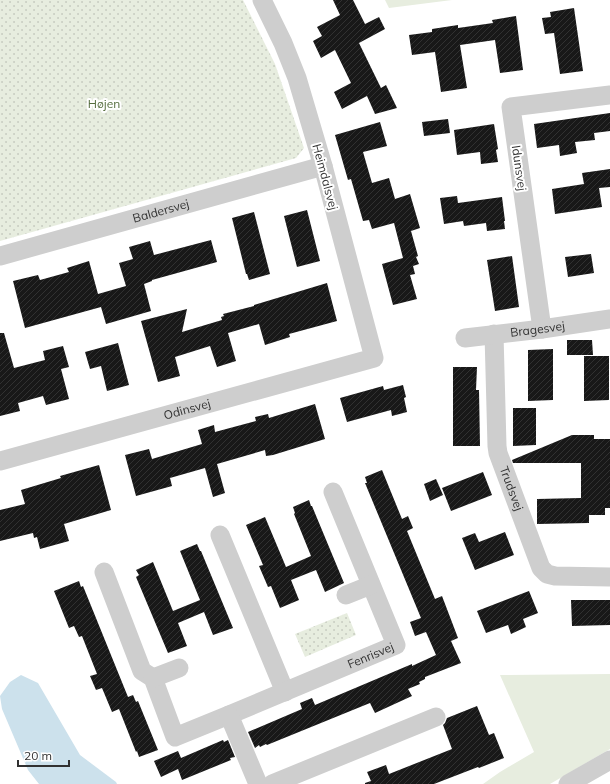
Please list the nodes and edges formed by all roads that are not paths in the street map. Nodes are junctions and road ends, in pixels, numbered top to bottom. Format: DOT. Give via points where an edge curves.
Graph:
graph roads {
  1 [pos="262,0"];
  2 [pos="610,94"];
  3 [pos="322,166"];
  4 [pos="0,256"];
  5 [pos="610,319"];
  6 [pos="542,329"];
  7 [pos="494,334"];
  8 [pos="465,338"];
  9 [pos="374,358"];
  10 [pos="0,461"];
  11 [pos="333,492"];
  12 [pos="220,535"];
  13 [pos="104,572"];
  14 [pos="610,577"];
  15 [pos="371,585"];
  16 [pos="346,596"];
  17 [pos="179,668"];
  18 [pos="153,678"];
  19 [pos="285,692"];
  20 [pos="229,715"];
  21 [pos="436,717"];
  22 [pos="610,760"];
  23 [pos="258,784"];
  24 [pos="272,784"];
  25 [pos="568,784"];
  1 -- 3 [label="street, Heimdalsvej" via="292,64"];
  2 -- 6 [label="street, Idunsvej" via="511,107"];
  3 -- 4 [label="street, Baldersvej"];
  3 -- 9 [label="street, Heimdalsvej"];
  5 -- 6 [label="street, Bragesvej"];
  6 -- 7 [label="street, Bragesvej"];
  7 -- 8 [label="street, Bragesvej"];
  7 -- 14 [label="street, Trudsvej" via="498,453 541,568 547,574 555,576"];
  9 -- 10 [label="street, Odinsvej"];
  11 -- 15 [label="street, Fenrisvej"];
  12 -- 19 [label="street"];
  13 -- 18 [label="street, Fenrisvej" via="142,671"];
  15 -- 16 [label="street"];
  15 -- 19 [label="street, Fenrisvej" via="396,645"];
  17 -- 18 [label="street"];
  18 -- 20 [label="street, Fenrisvej" via="175,737"];
  19 -- 20 [label="street, Fenrisvej"];
  20 -- 23 [label="street"];
  21 -- 24 [label="street"];
  22 -- 25 [label="street"];
}
